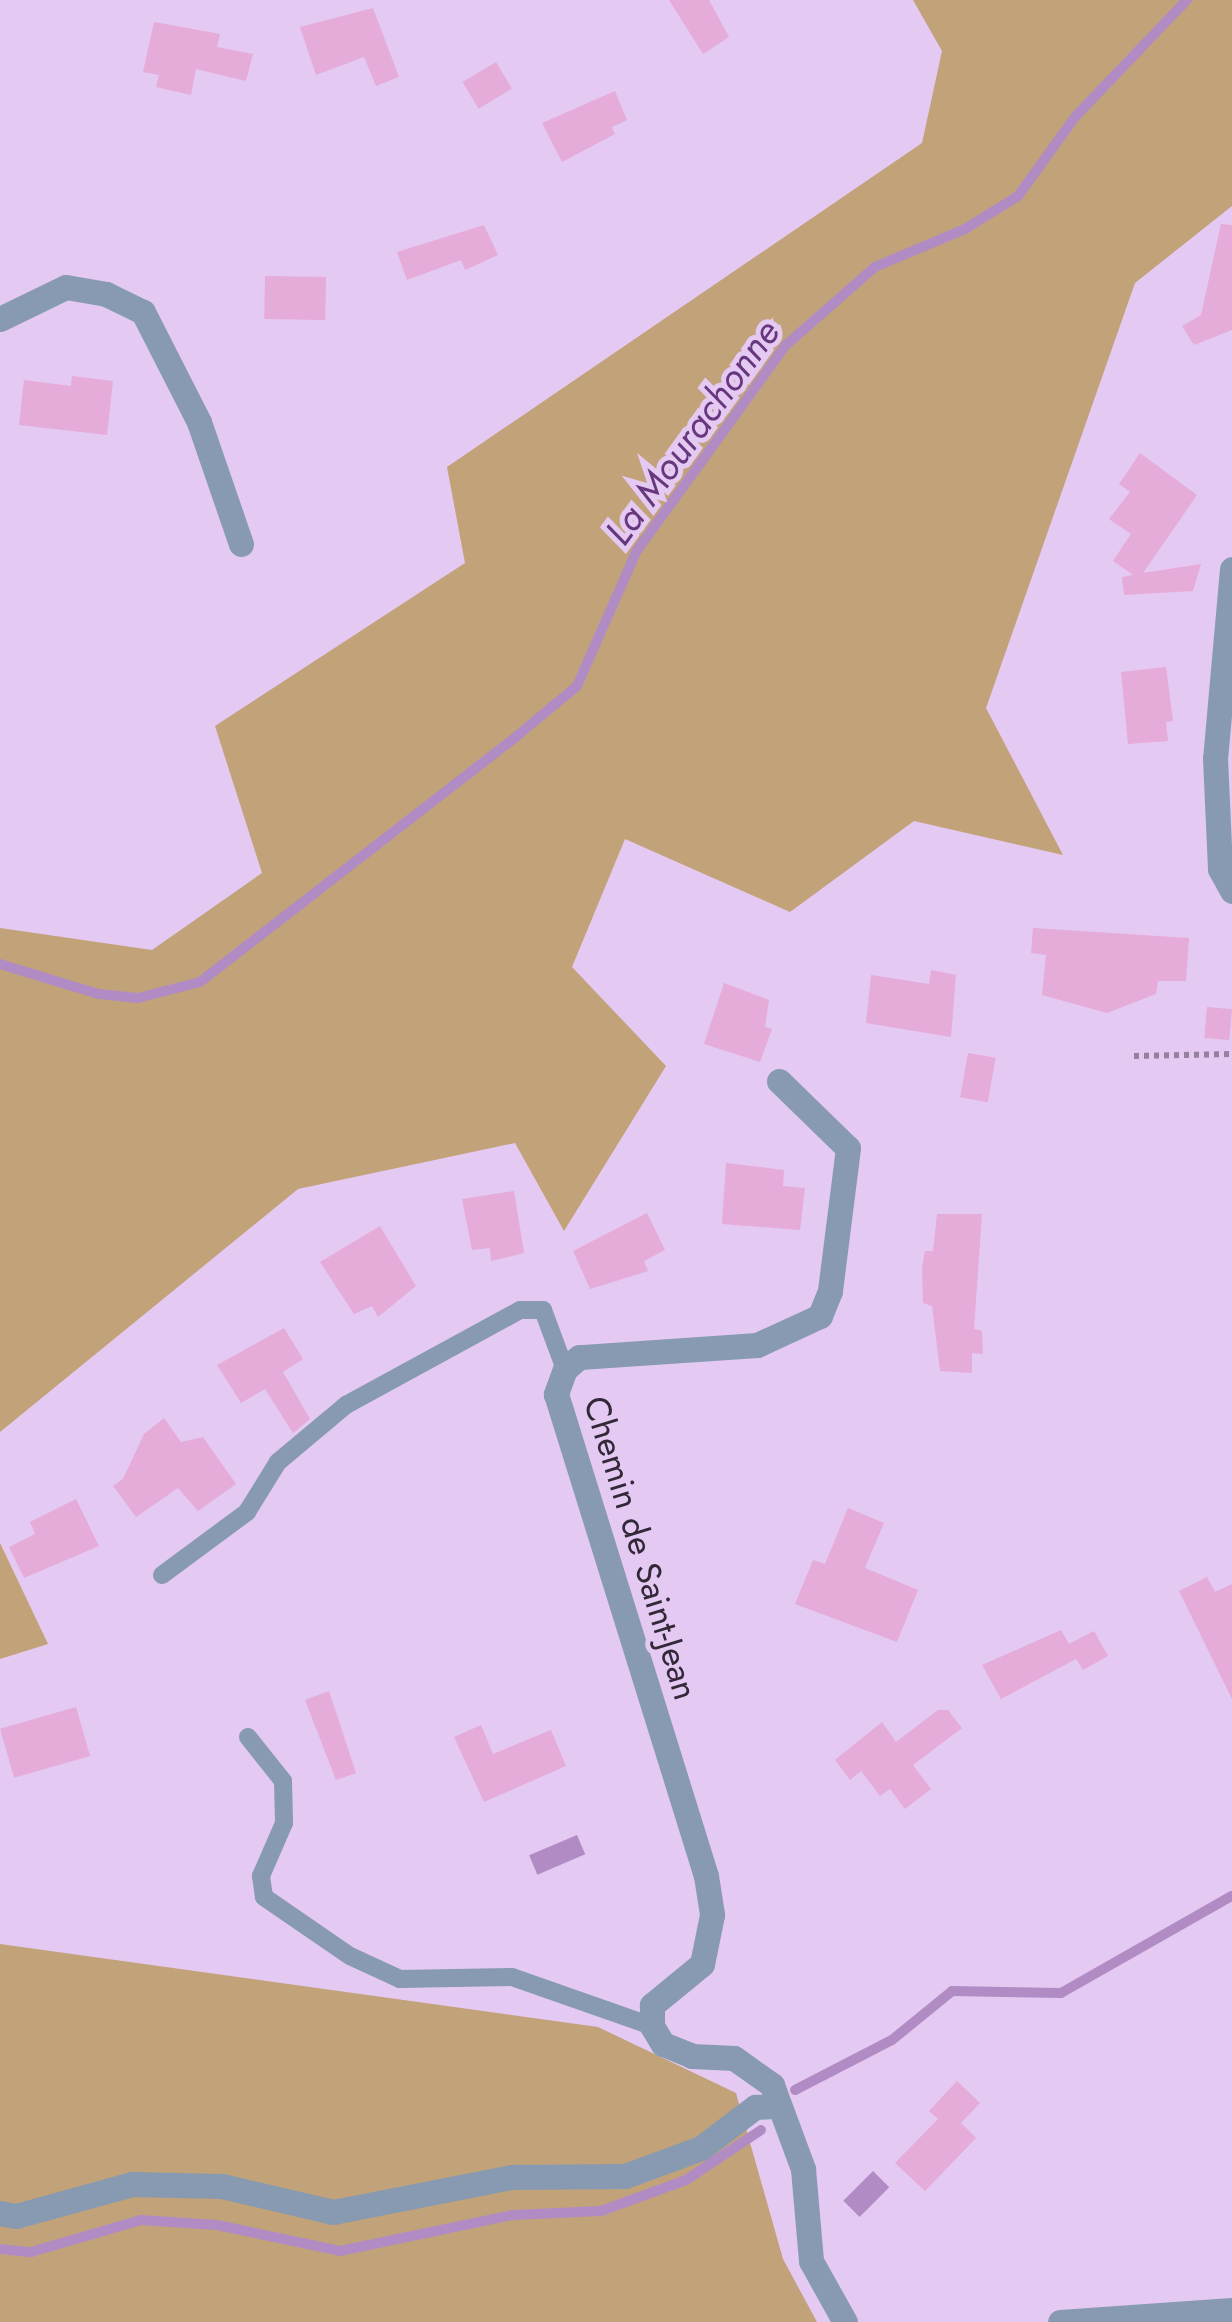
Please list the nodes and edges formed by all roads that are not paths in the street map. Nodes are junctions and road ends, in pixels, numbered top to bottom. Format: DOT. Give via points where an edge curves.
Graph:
graph roads {
  1 [pos="0,320"];
  2 [pos="241,544"];
  3 [pos="1232,568"];
  4 [pos="1232,891"];
  5 [pos="778,1082"];
  6 [pos="565,1370"];
  7 [pos="162,1576"];
  8 [pos="248,1737"];
  9 [pos="652,2026"];
  10 [pos="777,2106"];
  11 [pos="0,2214"];
  12 [pos="1232,2310"];
  13 [pos="845,2322"];
  14 [pos="1060,2322"];
  1 -- 2 [label="street" via="66,288 106,294 143,312 199,422"];
  3 -- 4 [label="street" via="1214,758 1220,868"];
  5 -- 6 [label="street, Chemin de Saint-Jean" via="848,1148 830,1291 820,1316 756,1345 579,1357"];
  6 -- 7 [label="lane" via="543,1310 520,1310 346,1405 278,1462 247,1512"];
  6 -- 9 [label="street, Chemin de Saint-Jean" via="556,1394 706,1876 712,1915 702,1964 652,2005"];
  8 -- 9 [label="lane" via="283,1781 284,1823 261,1876 264,1897 350,1956 400,1978 512,1977"];
  9 -- 10 [label="street" via="664,2044 754,2068 772,2085"];
  10 -- 11 [label="street" via="754,2107 701,2148 625,2176 511,2177 333,2212 222,2186 132,2184 16,2216"];
  10 -- 13 [label="street" via="790,2124 803,2168 811,2261"];
  12 -- 14 [label="street"];
}
